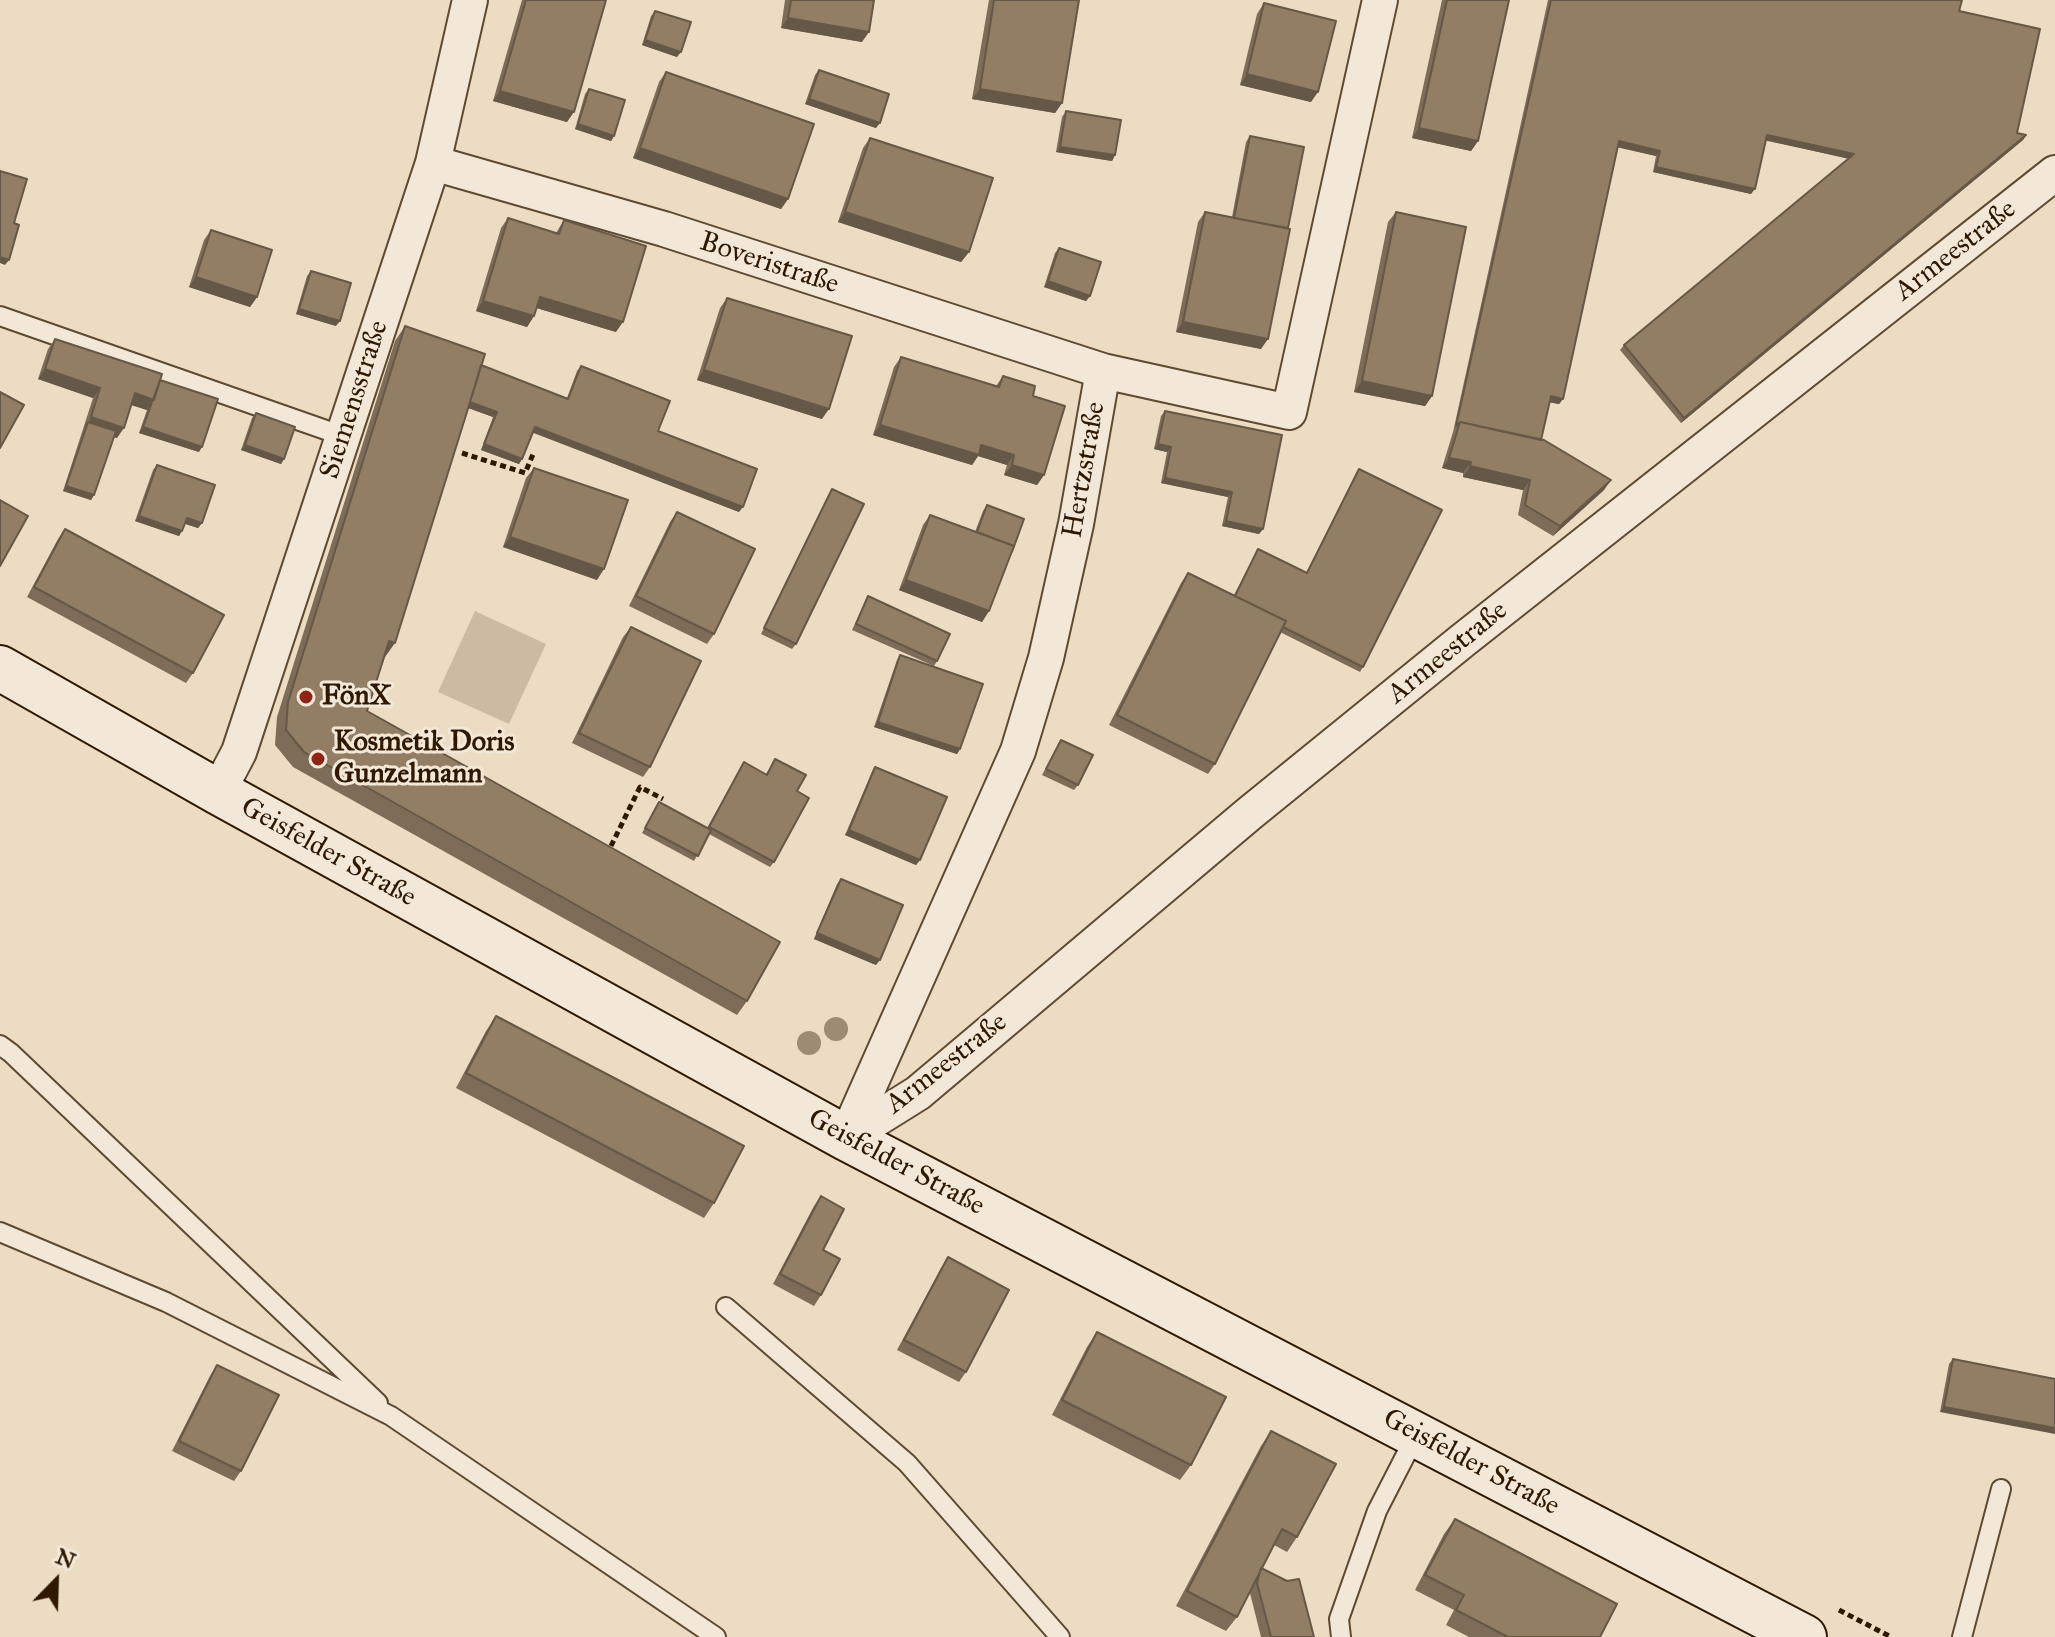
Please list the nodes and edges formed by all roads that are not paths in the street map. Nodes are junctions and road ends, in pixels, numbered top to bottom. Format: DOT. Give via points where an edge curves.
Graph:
graph roads {
  1 [pos="470,0"];
  2 [pos="1380,0"];
  3 [pos="433,163"];
  4 [pos="2055,173"];
  5 [pos="0,316"];
  6 [pos="1103,371"];
  7 [pos="343,436"];
  8 [pos="0,668"];
  9 [pos="218,792"];
  10 [pos="0,1045"];
  11 [pos="846,1138"];
  12 [pos="0,1232"];
  13 [pos="726,1307"];
  14 [pos="391,1416"];
  15 [pos="1416,1435"];
  16 [pos="2001,1489"];
  17 [pos="716,1637"];
  18 [pos="1060,1637"];
  19 [pos="1341,1637"];
  20 [pos="1804,1637"];
  21 [pos="1962,1637"];
  1 -- 3 [label="street, Siemensstraße"];
  2 -- 6 [label="street, Hertzstraße" via="1289,412"];
  3 -- 6 [label="street, Boveristraße" via="664,229"];
  3 -- 7 [label="street, Siemensstraße"];
  4 -- 11 [label="street, Armeestraße" via="1415,679 918,1093"];
  5 -- 7 [label="lane"];
  6 -- 11 [label="street, Hertzstraße" via="1070,554 1018,751"];
  7 -- 9 [label="street, Siemensstraße" via="239,752"];
  8 -- 9 [label="main road, Geisfelder Straße"];
  9 -- 11 [label="main road, Geisfelder Straße"];
  10 -- 14 [label="lane"];
  11 -- 15 [label="main road, Geisfelder Straße"];
  12 -- 14 [label="lane" via="166,1302"];
  13 -- 18 [label="lane" via="907,1463"];
  14 -- 17 [label="lane"];
  15 -- 19 [label="lane" via="1377,1511 1339,1619"];
  15 -- 20 [label="main road, Geisfelder Straße"];
  16 -- 21 [label="lane"];
}
